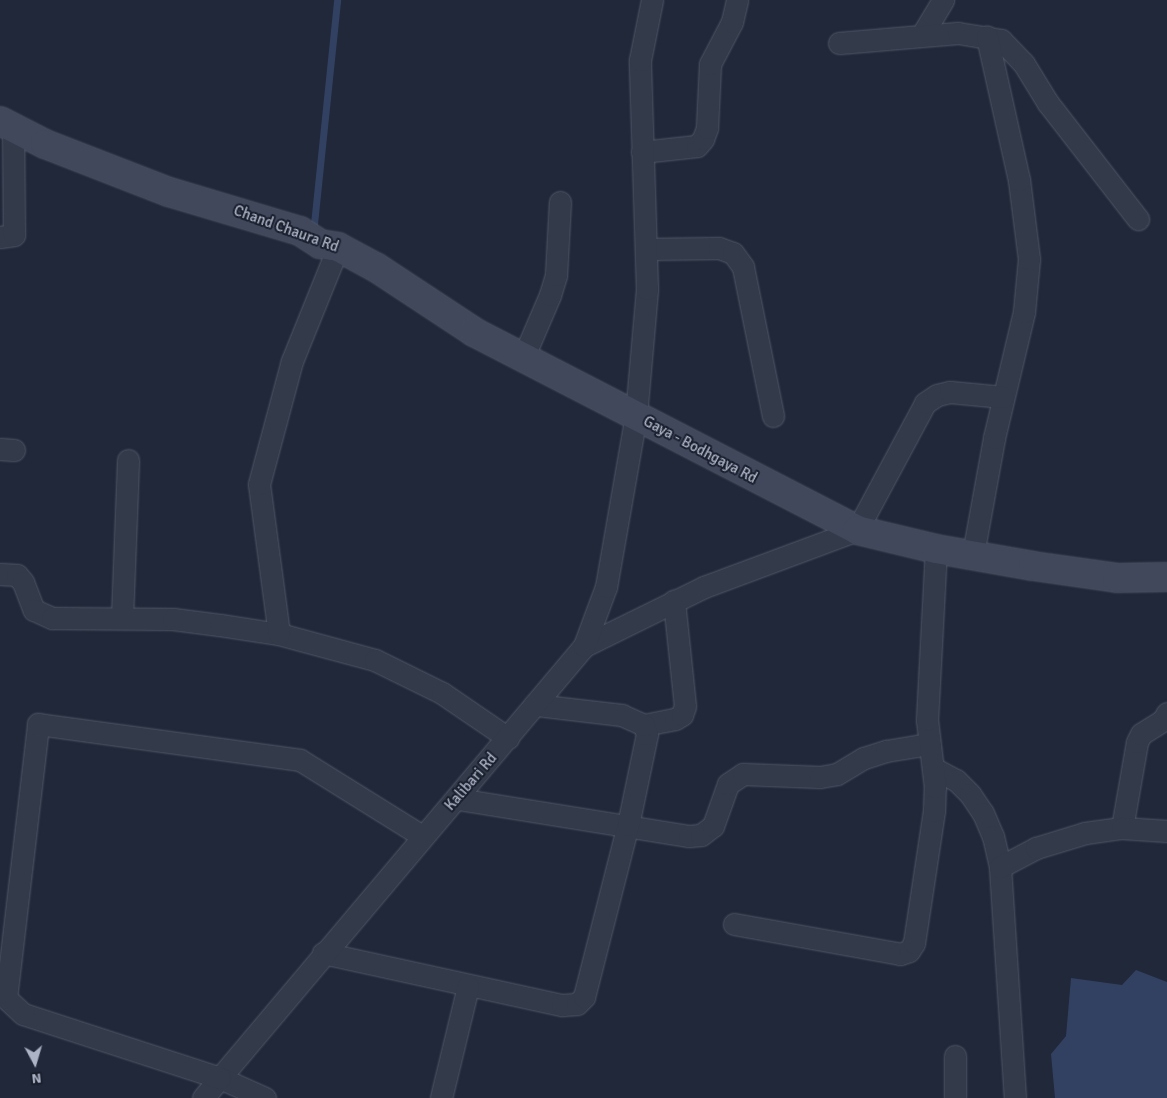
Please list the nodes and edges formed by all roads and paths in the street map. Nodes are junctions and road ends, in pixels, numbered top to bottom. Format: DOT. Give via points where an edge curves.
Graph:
graph roads {
  1 [pos="652,0"];
  2 [pos="737,0"];
  3 [pos="942,0"];
  4 [pos="922,35"];
  5 [pos="987,37"];
  6 [pos="839,43"];
  7 [pos="6,124"];
  8 [pos="642,152"];
  9 [pos="560,202"];
  10 [pos="1138,219"];
  11 [pos="0,237"];
  12 [pos="338,247"];
  13 [pos="646,249"];
  14 [pos="523,358"];
  15 [pos="1003,398"];
  16 [pos="636,415"];
  17 [pos="773,416"];
  18 [pos="128,460"];
  19 [pos="857,530"];
  20 [pos="936,548"];
  21 [pos="973,554"];
  22 [pos="0,574"];
  23 [pos="1167,577"];
  24 [pos="674,601"];
  25 [pos="122,618"];
  26 [pos="279,634"];
  27 [pos="584,646"];
  28 [pos="535,705"];
  29 [pos="1167,713"];
  30 [pos="644,725"];
  31 [pos="508,738"];
  32 [pos="929,744"];
  33 [pos="933,768"];
  34 [pos="458,799"];
  35 [pos="628,826"];
  36 [pos="1122,828"];
  37 [pos="1167,831"];
  38 [pos="422,836"];
  39 [pos="1000,867"];
  40 [pos="734,924"];
  41 [pos="323,953"];
  42 [pos="468,986"];
  43 [pos="954,1056"];
  44 [pos="220,1078"];
  45 [pos="203,1098"];
  46 [pos="265,1098"];
  47 [pos="441,1098"];
  48 [pos="955,1098"];
  49 [pos="1015,1098"];
  1 -- 8 [label="street, Gaya - Bodhgaya Rd" via="640,60"];
  2 -- 8 [label="street" via="732,22 710,64 707,128 703,139 697,146"];
  3 -- 4 [label="street"];
  4 -- 5 [label="street" via="958,33"];
  4 -- 6 [label="street"];
  5 -- 10 [label="street" via="1001,40 1011,49 1048,103"];
  5 -- 15 [label="street" via="1019,180 1029,259 1024,312"];
  7 -- 11 [label="street" via="14,236"];
  7 -- 12 [label="street, Chand Chaura Rd" via="45,144 169,192 300,231 320,244"];
  8 -- 13 [label="street, Gaya - Bodhgaya Rd"];
  9 -- 14 [label="street" via="556,275"];
  12 -- 14 [label="street, Chand Chaura Rd" via="377,268 474,332"];
  12 -- 26 [label="street" via="292,361 259,484"];
  13 -- 16 [label="street, Gaya - Bodhgaya Rd" via="647,289"];
  13 -- 17 [label="street" via="719,248 733,253 743,267"];
  14 -- 16 [label="street, Chand Chaura Rd"];
  15 -- 19 [label="street" via="950,392 925,403"];
  15 -- 21 [label="street"];
  16 -- 19 [label="street, Gaya - Bodhgaya Rd"];
  16 -- 27 [label="street, Kalibari Rd" via="606,587"];
  18 -- 25 [label="street"];
  19 -- 20 [label="street, Gaya - Bodhgaya Rd"];
  19 -- 24 [label="street"];
  20 -- 21 [label="street, Gaya - Bodhgaya Rd"];
  20 -- 32 [label="street"];
  21 -- 23 [label="street, Gaya - Bodhgaya Rd" via="1117,578"];
  22 -- 25 [label="street" via="17,575 34,610 42,615 52,618"];
  24 -- 27 [label="street"];
  24 -- 30 [label="street" via="685,706 682,715 675,720"];
  25 -- 26 [label="street" via="173,619"];
  26 -- 31 [label="street" via="338,649 408,674"];
  27 -- 28 [label="street, Kalibari Rd"];
  28 -- 30 [label="street" via="622,715"];
  28 -- 31 [label="street, Kalibari Rd"];
  29 -- 36 [label="street" via="1163,720 1141,734 1137,742"];
  30 -- 35 [label="street" via="646,748"];
  31 -- 34 [label="street, Kalibari Rd"];
  32 -- 33 [label="street"];
  32 -- 35 [label="street" via="886,751 864,758 837,774 820,777 743,774 728,784 713,826 701,835"];
  33 -- 39 [label="street" via="956,780 983,813"];
  33 -- 40 [label="street" via="934,810 914,943 909,951 900,954"];
  34 -- 35 [label="street"];
  34 -- 38 [label="street, Kalibari Rd"];
  35 -- 42 [label="street" via="587,988 580,1001 562,1005"];
  36 -- 37 [label="street"];
  36 -- 39 [label="street" via="1061,838"];
  38 -- 41 [label="street, Kalibari Rd"];
  38 -- 44 [label="street" via="300,760 38,724 6,998 23,1014"];
  39 -- 49 [label="street"];
  41 -- 42 [label="street"];
  41 -- 44 [label="street, Kalibari Rd"];
  42 -- 47 [label="street"];
  43 -- 48 [label="street"];
  44 -- 45 [label="street, Kalibari Rd"];
  44 -- 46 [label="street"];
}
